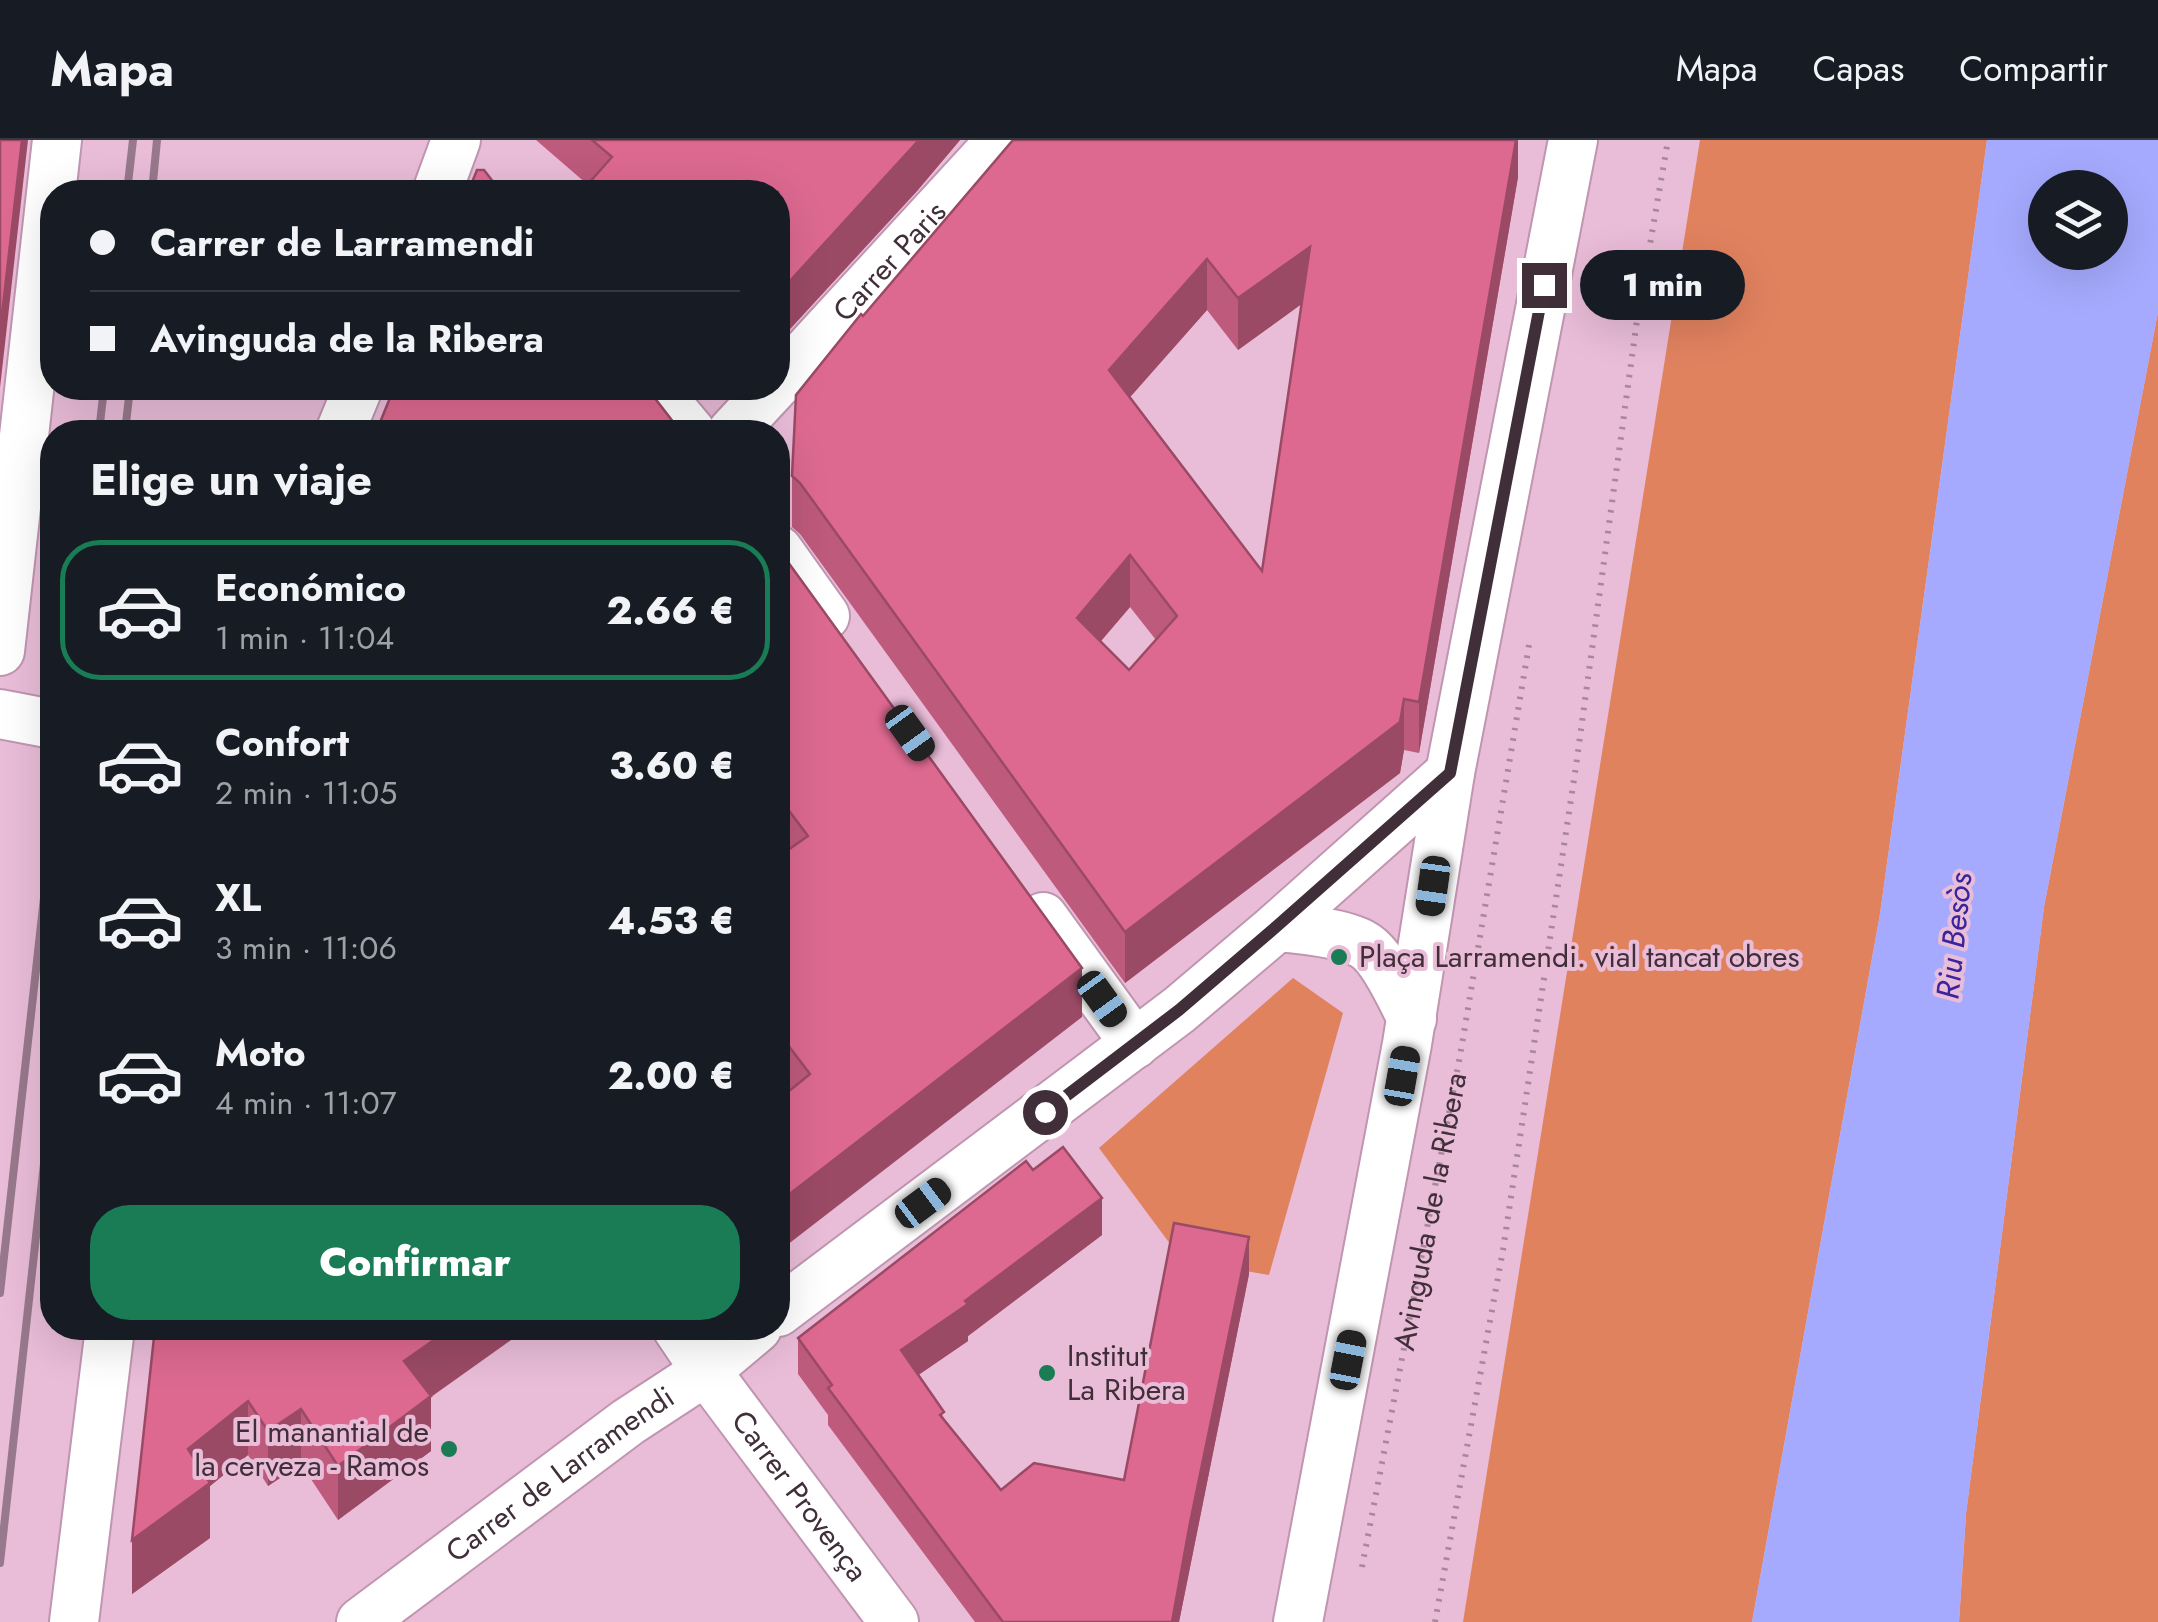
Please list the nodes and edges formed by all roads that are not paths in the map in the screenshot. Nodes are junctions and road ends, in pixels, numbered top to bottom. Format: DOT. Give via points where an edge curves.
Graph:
graph roads {
  1 [pos="57,140"];
  2 [pos="1001,140"];
  3 [pos="1564,145"];
  4 [pos="448,164"];
  5 [pos="53,180"];
  6 [pos="469,180"];
  7 [pos="40,292"];
  8 [pos="790,369"];
  9 [pos="664,400"];
  10 [pos="761,400"];
  11 [pos="681,420"];
  12 [pos="743,420"];
  13 [pos="790,567"];
  14 [pos="847,645"];
  15 [pos="0,651"];
  16 [pos="0,714"];
  17 [pos="40,722"];
  18 [pos="1450,773"];
  19 [pos="1020,885"];
  20 [pos="1277,926"];
  21 [pos="1412,1019"];
  22 [pos="1134,1044"];
  23 [pos="790,1303"];
  24 [pos="109,1340"];
  25 [pos="685,1340"];
  26 [pos="743,1340"];
  27 [pos="706,1371"];
  28 [pos="74,1622"];
  29 [pos="361,1622"];
  30 [pos="894,1622"];
  31 [pos="1298,1622"];
  1 -- 5 [label="street"];
  2 -- 8 [label="street, Carrer Paris"];
  3 -- 18 [label="street, Avinguda de la Ribera"];
  4 -- 6 [label="street"];
  7 -- 15 [label="street"];
  9 -- 11 [label="street"];
  10 -- 12 [label="street, Carrer Paris"];
  13 -- 14 [label="street"];
  16 -- 17 [label="street"];
  18 -- 20 [label="street"];
  18 -- 21 [label="street, Avinguda de la Ribera"];
  19 -- 22 [label="street"];
  20 -- 21 [label="street" via="1366,945"];
  20 -- 22 [label="street"];
  21 -- 31 [label="street, Avinguda de la Ribera"];
  22 -- 23 [label="street"];
  24 -- 28 [label="street"];
  25 -- 27 [label="street, Carrer Provença"];
  26 -- 27 [label="street, Carrer de Larramendi"];
  27 -- 29 [label="street, Carrer de Larramendi"];
  27 -- 30 [label="street, Carrer Provença"];
}
